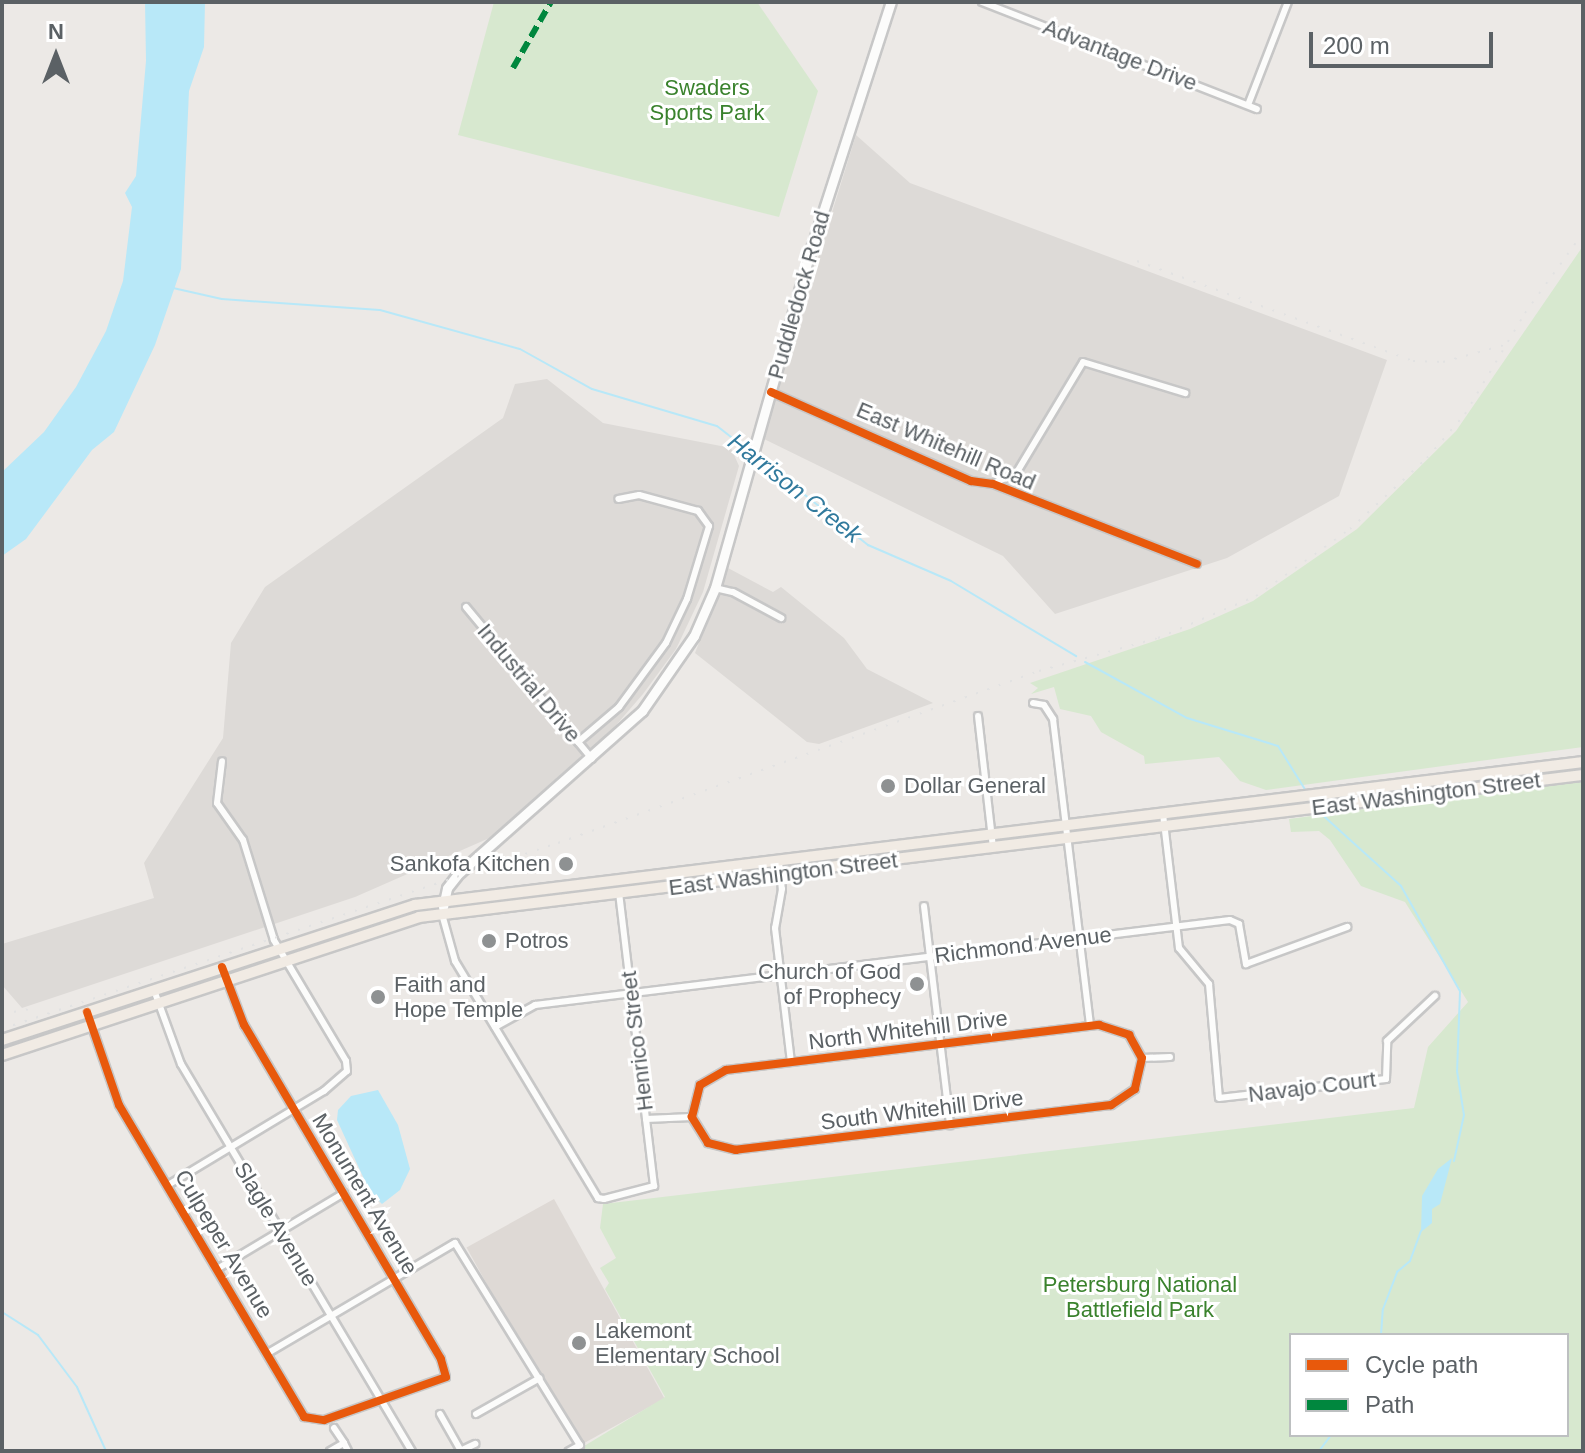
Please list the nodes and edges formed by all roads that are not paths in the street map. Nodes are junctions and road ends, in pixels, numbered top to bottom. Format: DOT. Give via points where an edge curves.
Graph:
graph roads {
  1 [pos="891,2"];
  2 [pos="982,2"];
  3 [pos="1288,2"];
  4 [pos="1248,105"];
  5 [pos="1257,109"];
  6 [pos="771,392"];
  7 [pos="1185,393"];
  8 [pos="993,484"];
  9 [pos="618,499"];
  10 [pos="1197,564"];
  11 [pos="715,588"];
  12 [pos="466,607"];
  13 [pos="781,618"];
  14 [pos="1033,703"];
  15 [pos="978,716"];
  16 [pos="578,742"];
  17 [pos="592,759"];
  18 [pos="1583,759"];
  19 [pos="222,761"];
  20 [pos="1583,775"];
  21 [pos="1163,814"];
  22 [pos="1067,826"];
  23 [pos="1164,827"];
  24 [pos="991,835"];
  25 [pos="1068,839"];
  26 [pos="993,848"];
  27 [pos="779,862"];
  28 [pos="780,874"];
  29 [pos="617,881"];
  30 [pos="619,894"];
  31 [pos="443,901"];
  32 [pos="924,906"];
  33 [pos="442,914"];
  34 [pos="1176,926"];
  35 [pos="1347,927"];
  36 [pos="1080,938"];
  37 [pos="279,948"];
  38 [pos="929,956"];
  39 [pos="286,958"];
  40 [pos="222,967"];
  41 [pos="780,974"];
  42 [pos="226,979"];
  43 [pos="154,990"];
  44 [pos="631,992"];
  45 [pos="1435,996"];
  46 [pos="158,1002"];
  47 [pos="87,1012"];
  48 [pos="1090,1025"];
  49 [pos="90,1026"];
  50 [pos="495,1027"];
  51 [pos="2,1040"];
  52 [pos="941,1044"];
  53 [pos="2,1055"];
  54 [pos="1170,1057"];
  55 [pos="1142,1058"];
  56 [pos="791,1062"];
  57 [pos="294,1110"];
  58 [pos="692,1117"];
  59 [pos="646,1119"];
  60 [pos="950,1125"];
  61 [pos="231,1147"];
  62 [pos="168,1185"];
  63 [pos="344,1193"];
  64 [pos="280,1231"];
  65 [pos="217,1269"];
  66 [pos="394,1277"];
  67 [pos="330,1315"];
  68 [pos="268,1353"];
  69 [pos="540,1378"];
  70 [pos="381,1400"];
  71 [pos="440,1414"];
  72 [pos="476,1414"];
  73 [pos="334,1428"];
  74 [pos="344,1443"];
  75 [pos="475,1444"];
  76 [pos="330,1451"];
  77 [pos="348,1451"];
  78 [pos="412,1451"];
  79 [pos="460,1451"];
  80 [pos="569,1451"];
  1 -- 6 [label="main road, Puddledock Road"];
  2 -- 4 [label="street, Advantage Drive"];
  3 -- 4 [label="street"];
  4 -- 5 [label="street, Advantage Drive"];
  6 -- 8 [label="street, East Whitehill Road" via="971,481"];
  6 -- 11 [label="main road, Puddledock Road"];
  7 -- 8 [label="street" via="1083,362 1017,472"];
  8 -- 10 [label="street, East Whitehill Road"];
  9 -- 16 [label="street" via="639,495 698,511 709,526 687,599 666,643 619,707"];
  11 -- 13 [label="street"];
  11 -- 17 [label="main road, Puddledock Road" via="669,676 642,711"];
  12 -- 16 [label="street, Industrial Drive"];
  14 -- 22 [label="street" via="1044,705 1053,719"];
  15 -- 24 [label="street"];
  16 -- 17 [label="street, Industrial Drive"];
  17 -- 31 [label="main road, Puddledock Road" via="457,875"];
  18 -- 21 [label="highway, East Washington Street"];
  19 -- 37 [label="street" via="217,803 243,840"];
  20 -- 23 [label="highway, East Washington Street"];
  21 -- 22 [label="highway, East Washington Street"];
  21 -- 23 [label="street"];
  22 -- 24 [label="highway, East Washington Street"];
  22 -- 25 [label="street"];
  23 -- 25 [label="highway, East Washington Street"];
  23 -- 34 [label="street"];
  24 -- 26 [label="street"];
  24 -- 27 [label="highway, East Washington Street"];
  25 -- 26 [label="highway, East Washington Street"];
  25 -- 36 [label="street"];
  26 -- 28 [label="highway, East Washington Street"];
  27 -- 28 [label="street"];
  27 -- 29 [label="highway, East Washington Street"];
  28 -- 30 [label="highway, East Washington Street"];
  28 -- 41 [label="street" via="775,928"];
  29 -- 30 [label="street, Henrico Street"];
  29 -- 31 [label="highway, East Washington Street"];
  30 -- 33 [label="highway, East Washington Street"];
  30 -- 44 [label="street, Henrico Street"];
  31 -- 33 [label="main road, Puddledock Road"];
  31 -- 37 [label="highway, East Washington Street" via="395,909"];
  32 -- 38 [label="street"];
  33 -- 39 [label="highway, East Washington Street" via="401,921"];
  33 -- 50 [label="street" via="451,954"];
  34 -- 35 [label="street, Richmond Avenue" via="1236,921 1246,964"];
  34 -- 36 [label="street, Richmond Avenue"];
  34 -- 45 [label="street, Navajo Court" via="1183,955 1202,972 1212,1012 1216,1094 1231,1098 1386,1079 1387,1041"];
  36 -- 38 [label="street, Richmond Avenue"];
  36 -- 48 [label="street"];
  37 -- 39 [label="street"];
  37 -- 40 [label="highway, East Washington Street"];
  38 -- 41 [label="street, Richmond Avenue"];
  38 -- 52 [label="street"];
  39 -- 42 [label="highway, East Washington Street"];
  39 -- 57 [label="street" via="346,1061 345,1075"];
  40 -- 42 [label="street, Monument Avenue"];
  40 -- 43 [label="highway, East Washington Street"];
  41 -- 44 [label="street, Richmond Avenue"];
  41 -- 56 [label="street"];
  42 -- 46 [label="highway, East Washington Street"];
  42 -- 57 [label="street, Monument Avenue" via="244,1025"];
  43 -- 46 [label="street, Slagle Avenue"];
  43 -- 47 [label="highway, East Washington Street"];
  44 -- 50 [label="street, Richmond Avenue" via="535,1005"];
  44 -- 59 [label="street, Henrico Street"];
  46 -- 49 [label="highway, East Washington Street"];
  46 -- 61 [label="street, Slagle Avenue" via="178,1058"];
  47 -- 49 [label="street, Culpeper Avenue"];
  47 -- 51 [label="highway, East Washington Street"];
  48 -- 52 [label="street, North Whitehill Drive"];
  48 -- 55 [label="street, North Whitehill Drive" via="1123,1031 1135,1041"];
  49 -- 53 [label="highway, East Washington Street"];
  49 -- 62 [label="street, Culpeper Avenue" via="117,1101"];
  50 -- 59 [label="street, Henrico Street" via="598,1198 653,1189"];
  52 -- 56 [label="street, North Whitehill Drive"];
  52 -- 60 [label="street"];
  54 -- 55 [label="street"];
  55 -- 60 [label="street, South Whitehill Drive" via="1140,1081 1118,1102"];
  56 -- 58 [label="street, North Whitehill Drive" via="712,1075 696,1092"];
  57 -- 61 [label="street"];
  57 -- 63 [label="street, Monument Avenue"];
  58 -- 59 [label="street"];
  58 -- 60 [label="street, South Whitehill Drive" via="708,1143 729,1150"];
  61 -- 62 [label="street"];
  61 -- 64 [label="street, Slagle Avenue"];
  62 -- 65 [label="street, Culpeper Avenue"];
  63 -- 64 [label="street"];
  63 -- 66 [label="street, Monument Avenue"];
  64 -- 65 [label="street"];
  64 -- 67 [label="street, Slagle Avenue"];
  65 -- 68 [label="street, Culpeper Avenue"];
  66 -- 67 [label="street"];
  66 -- 69 [label="street" via="455,1243"];
  66 -- 70 [label="street, Monument Avenue" via="448,1374"];
  67 -- 68 [label="street"];
  67 -- 70 [label="street, Slagle Avenue"];
  68 -- 70 [label="street, Culpeper Avenue" via="311,1421"];
  69 -- 72 [label="street"];
  69 -- 80 [label="street" via="580,1445"];
  70 -- 78 [label="street, Slagle Avenue"];
  71 -- 79 [label="street"];
  73 -- 74 [label="street"];
  74 -- 76 [label="street"];
  74 -- 77 [label="street"];
  75 -- 79 [label="street"];
}
